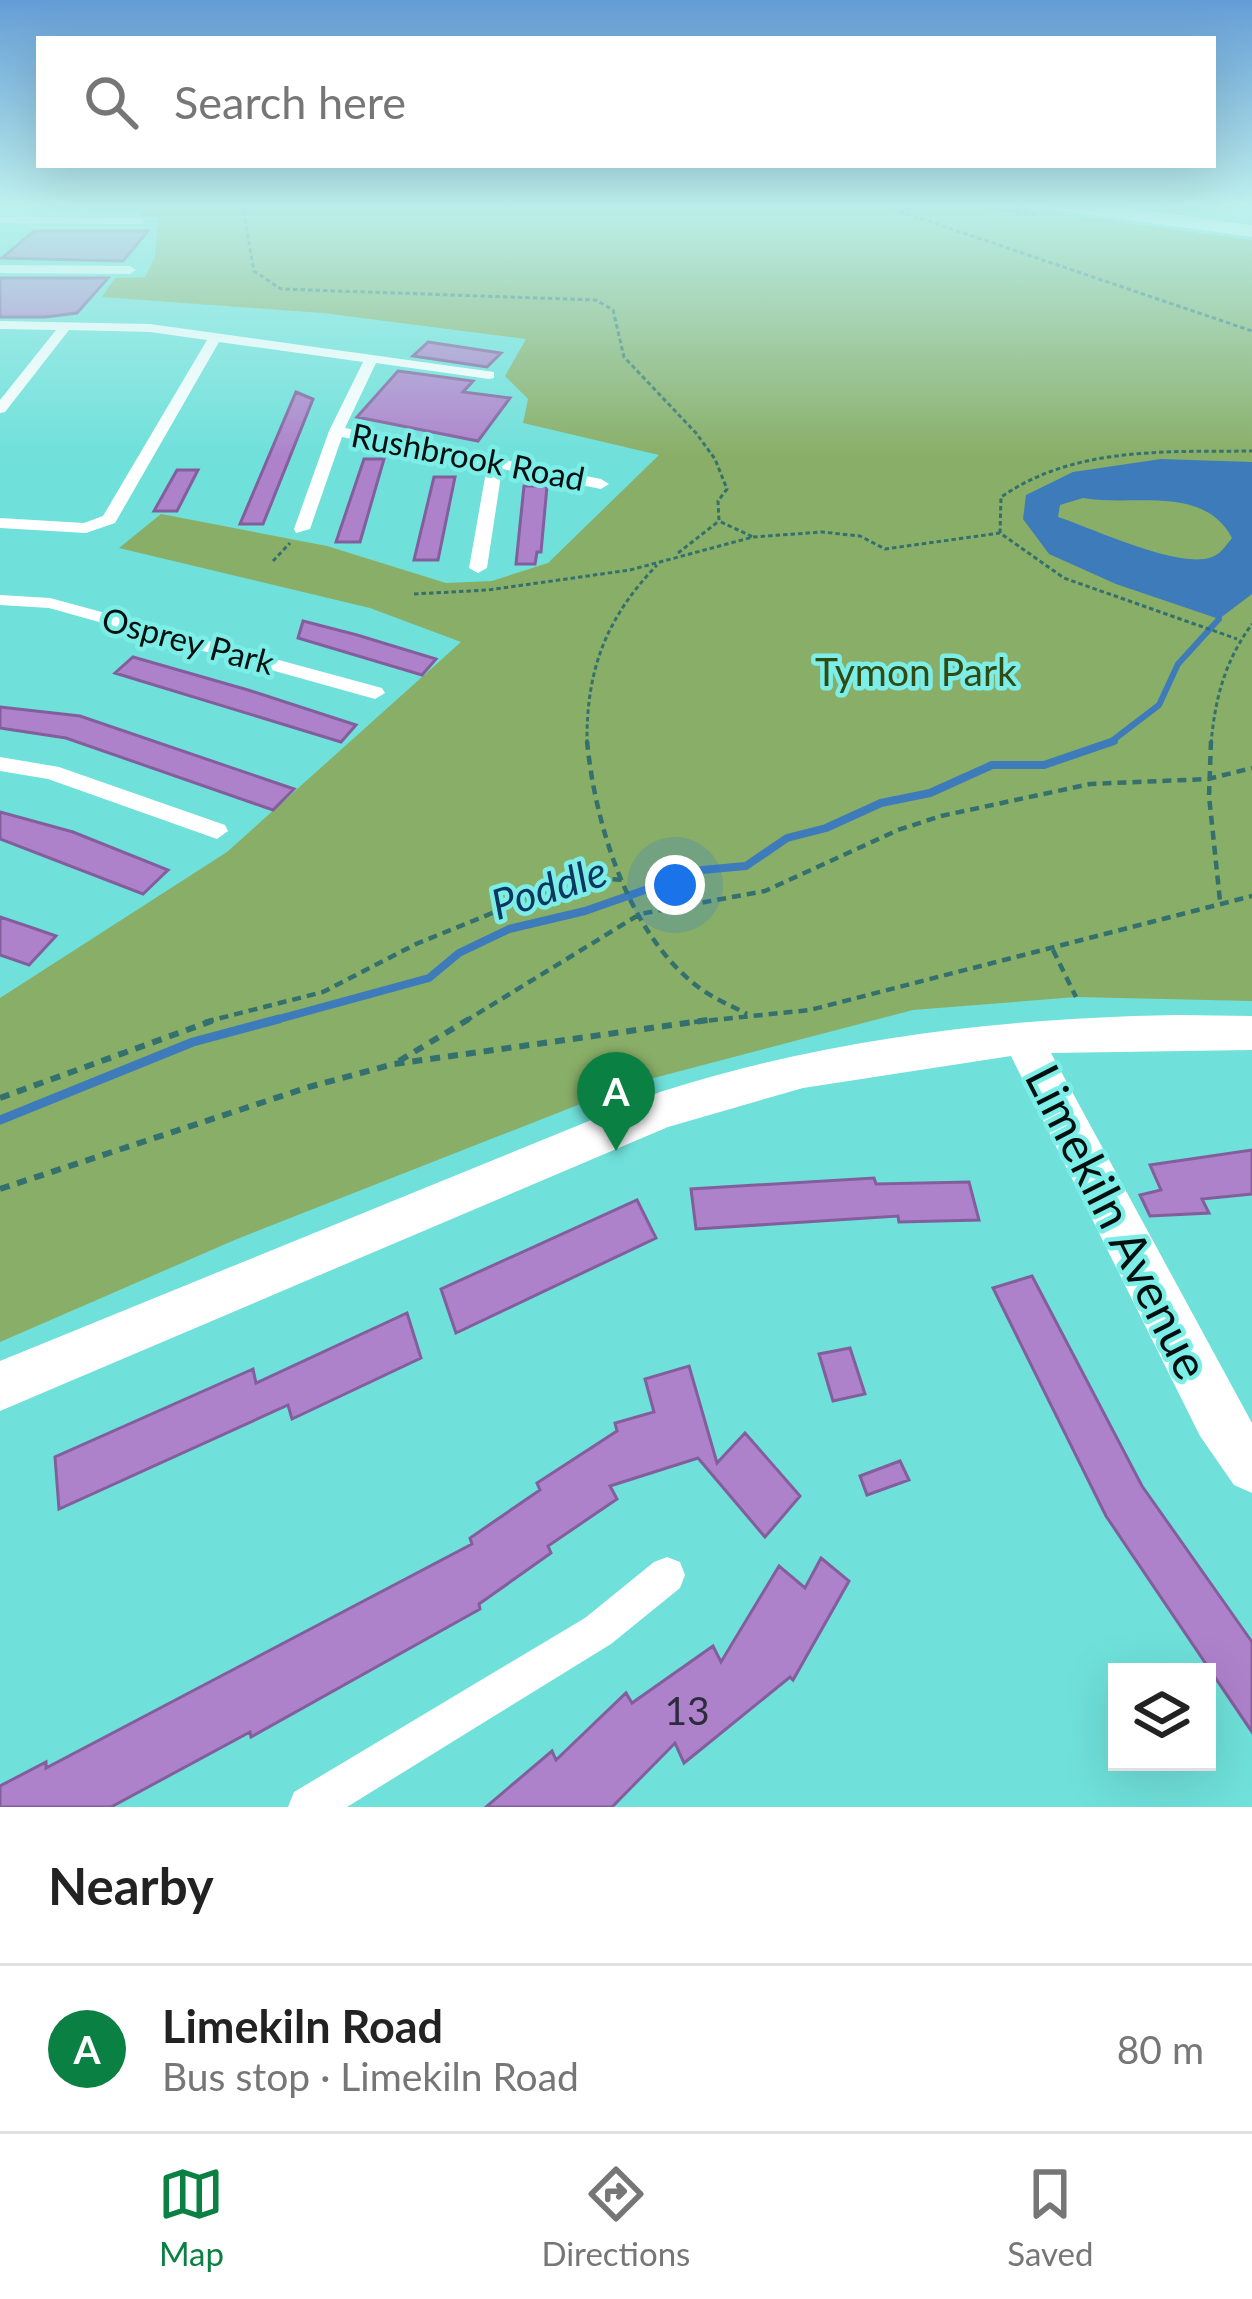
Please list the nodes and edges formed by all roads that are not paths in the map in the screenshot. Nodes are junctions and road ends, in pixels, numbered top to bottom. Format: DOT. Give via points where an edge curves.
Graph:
graph roads {
  1 [pos="0,325"];
  2 [pos="66,326"];
  3 [pos="216,336"];
  4 [pos="372,357"];
  5 [pos="489,375"];
  6 [pos="0,409"];
  7 [pos="336,431"];
  8 [pos="496,464"];
  9 [pos="601,484"];
  10 [pos="0,523"];
  11 [pos="299,533"];
  12 [pos="478,568"];
  13 [pos="0,600"];
  14 [pos="375,693"];
  15 [pos="0,764"];
  16 [pos="217,831"];
  17 [pos="1252,1033"];
  18 [pos="1022,1037"];
  19 [pos="0,1386"];
  20 [pos="1252,1467"];
  21 [pos="667,1575"];
  22 [pos="309,1807"];
  1 -- 2 [label="street"];
  2 -- 3 [label="street"];
  2 -- 6 [label="street"];
  3 -- 4 [label="street"];
  3 -- 10 [label="street" via="109,519 86,528"];
  4 -- 5 [label="street"];
  4 -- 7 [label="street"];
  7 -- 8 [label="street, Rushbrook Road"];
  7 -- 11 [label="street"];
  8 -- 9 [label="street, Rushbrook Road"];
  8 -- 12 [label="street"];
  13 -- 14 [label="street, Osprey Park" via="50,603"];
  15 -- 16 [label="street" via="51,772"];
  17 -- 18 [label="street"];
  18 -- 19 [label="street" via="826,1068 691,1100"];
  18 -- 20 [label="street, Limekiln Avenue" via="1185,1356"];
  21 -- 22 [label="street" via="598,1631"];
}
